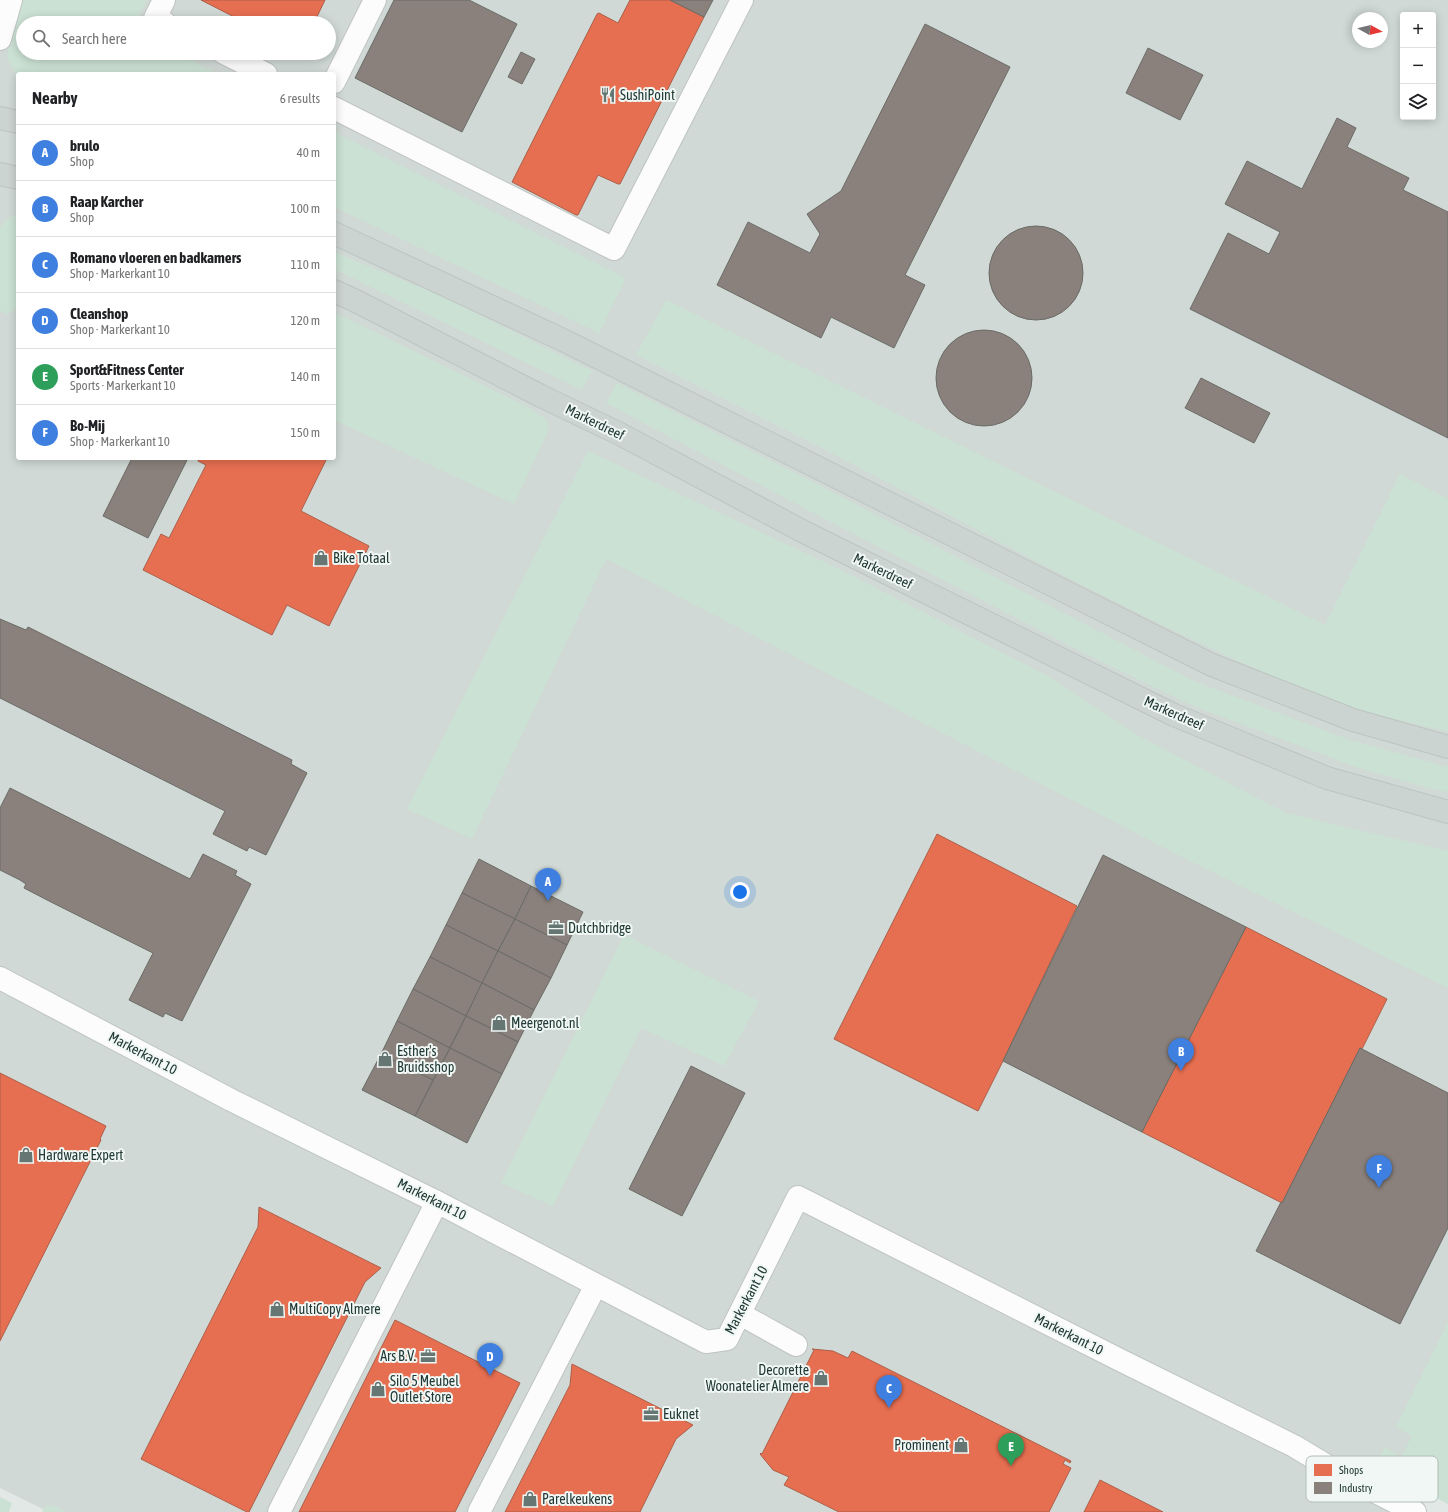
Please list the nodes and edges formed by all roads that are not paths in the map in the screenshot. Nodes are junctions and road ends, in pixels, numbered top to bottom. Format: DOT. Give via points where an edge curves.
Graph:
graph roads {
  1 [pos="11,0"];
  2 [pos="164,0"];
  3 [pos="375,0"];
  4 [pos="742,0"];
  5 [pos="156,16"];
  6 [pos="0,39"];
  7 [pos="238,60"];
  8 [pos="262,72"];
  9 [pos="336,78"];
  10 [pos="336,109"];
  11 [pos="0,118"];
  12 [pos="16,122"];
  13 [pos="0,174"];
  14 [pos="16,178"];
  15 [pos="336,234"];
  16 [pos="336,293"];
  17 [pos="1448,747"];
  18 [pos="1448,812"];
  19 [pos="0,978"];
  20 [pos="437,1202"];
  21 [pos="596,1285"];
  22 [pos="740,1314"];
  23 [pos="796,1346"];
  24 [pos="1311,1456"];
  25 [pos="1395,1502"];
  26 [pos="279,1512"];
  27 [pos="479,1512"];
  28 [pos="1415,1512"];
  1 -- 6 [label="street"];
  2 -- 5 [label="street"];
  3 -- 9 [label="street"];
  4 -- 10 [label="street" via="614,249"];
  7 -- 8 [label="street"];
  11 -- 12 [label="main road"];
  13 -- 14 [label="main road"];
  15 -- 17 [label="main road" via="565,341 1212,665 1353,720"];
  16 -- 18 [label="main road, Markerdreef" via="620,434 804,532 1174,715 1327,778"];
  19 -- 20 [label="street, Markerkant 10" via="231,1100"];
  20 -- 21 [label="street, Markerkant 10"];
  20 -- 26 [label="street"];
  21 -- 22 [label="street, Markerkant 10" via="706,1342 727,1339"];
  21 -- 27 [label="street"];
  22 -- 23 [label="street"];
  22 -- 24 [label="street, Markerkant 10" via="798,1197"];
  25 -- 28 [label="street, Markerkant 10"];
}
